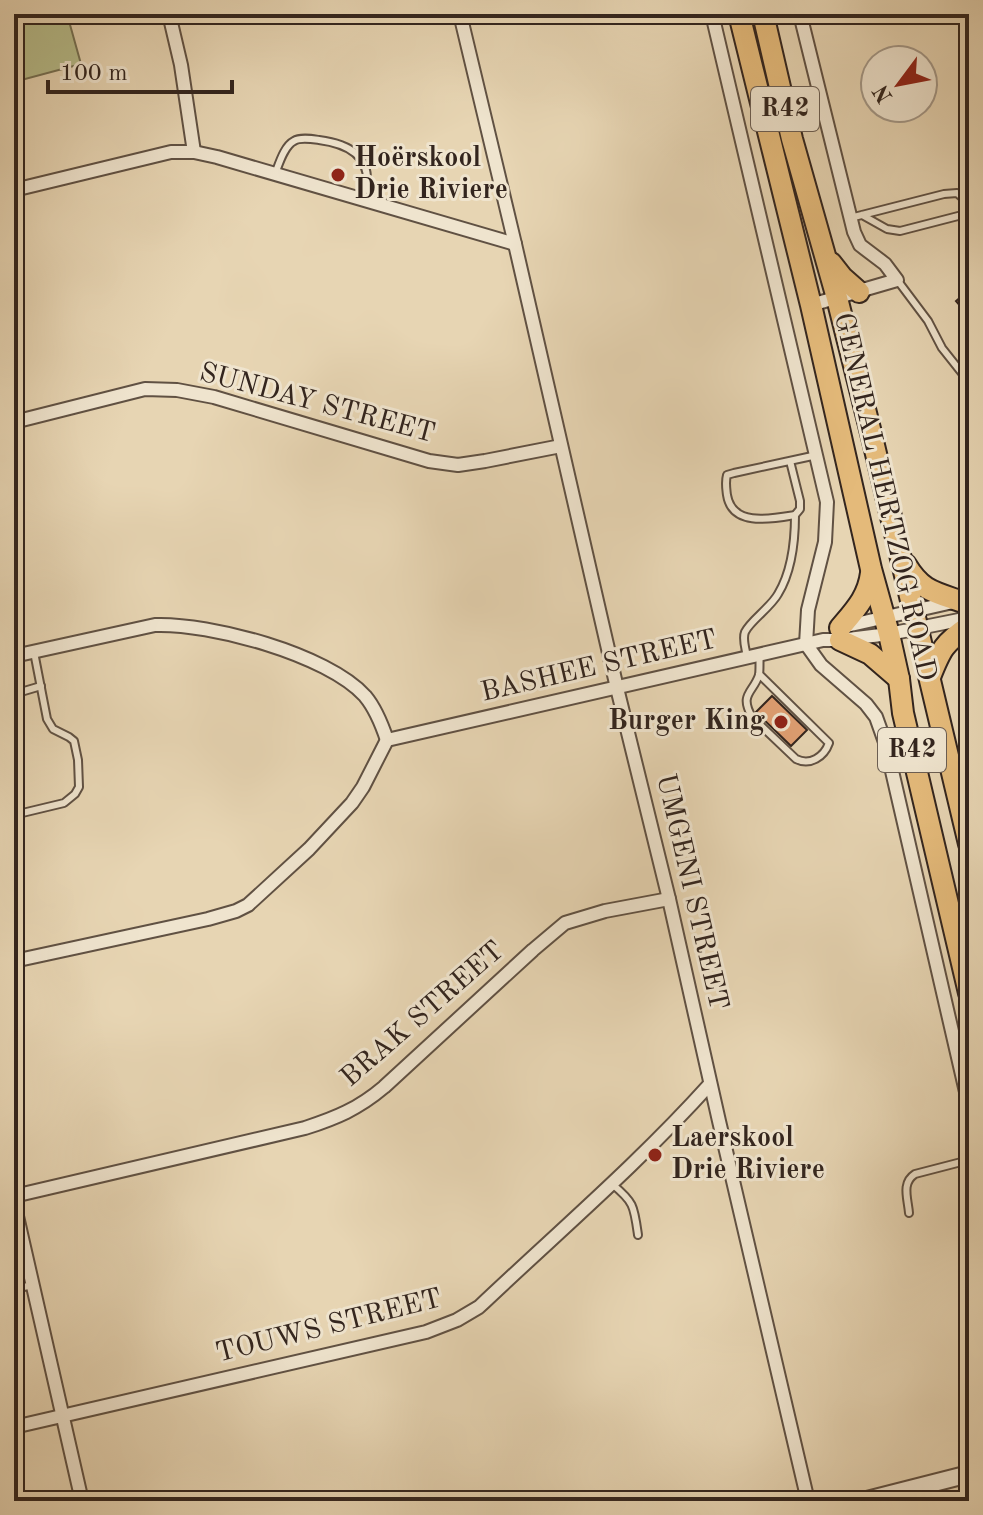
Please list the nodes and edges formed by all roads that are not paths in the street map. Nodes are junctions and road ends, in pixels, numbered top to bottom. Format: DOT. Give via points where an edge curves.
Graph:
graph roads {
  1 [pos="169,14"];
  2 [pos="460,14"];
  3 [pos="712,14"];
  4 [pos="739,14"];
  5 [pos="763,14"];
  6 [pos="800,14"];
  7 [pos="194,152"];
  8 [pos="275,174"];
  9 [pos="14,190"];
  10 [pos="362,199"];
  11 [pos="856,216"];
  12 [pos="515,244"];
  13 [pos="825,257"];
  14 [pos="897,280"];
  15 [pos="861,291"];
  16 [pos="837,298"];
  17 [pos="811,305"];
  18 [pos="842,322"];
  19 [pos="969,382"];
  20 [pos="14,422"];
  21 [pos="561,446"];
  22 [pos="817,455"];
  23 [pos="790,461"];
  24 [pos="795,515"];
  25 [pos="900,555"];
  26 [pos="871,569"];
  27 [pos="966,606"];
  28 [pos="915,619"];
  29 [pos="886,626"];
  30 [pos="969,626"];
  31 [pos="834,636"];
  32 [pos="806,644"];
  33 [pos="34,651"];
  34 [pos="14,656"];
  35 [pos="753,656"];
  36 [pos="759,674"];
  37 [pos="930,677"];
  38 [pos="969,677"];
  39 [pos="899,679"];
  40 [pos="41,686"];
  41 [pos="617,688"];
  42 [pos="14,694"];
  43 [pos="969,719"];
  44 [pos="387,740"];
  45 [pos="14,815"];
  46 [pos="969,844"];
  47 [pos="669,899"];
  48 [pos="14,961"];
  49 [pos="969,993"];
  50 [pos="710,1084"];
  51 [pos="969,1105"];
  52 [pos="969,1160"];
  53 [pos="611,1183"];
  54 [pos="14,1196"];
  55 [pos="14,1203"];
  56 [pos="909,1213"];
  57 [pos="638,1235"];
  58 [pos="33,1285"];
  59 [pos="14,1289"];
  60 [pos="62,1416"];
  61 [pos="14,1427"];
  62 [pos="969,1474"];
  63 [pos="82,1501"];
  64 [pos="808,1501"];
  65 [pos="863,1501"];
  1 -- 7 [label="street"];
  2 -- 12 [label="street, UMGENI STREET"];
  3 -- 22 [label="street, GENERAL HERTZOG ROAD"];
  4 -- 17 [label="main road, GENERAL HERTZOG ROAD / R42"];
  5 -- 13 [label="main road, GENERAL HERTZOG ROAD / R42"];
  6 -- 11 [label="street"];
  7 -- 8 [label="street"];
  7 -- 9 [label="street" via="171,152"];
  8 -- 10 [label="street"];
  8 -- 10 [label="lane" via="295,140 331,141 361,159 367,180"];
  10 -- 12 [label="street"];
  11 -- 11 [label="lane" via="944,194 957,193 965,200 962,215 907,230 887,229"];
  11 -- 14 [label="street" via="860,245"];
  12 -- 21 [label="street, UMGENI STREET"];
  13 -- 15 [label="main road"];
  13 -- 16 [label="main road, GENERAL HERTZOG ROAD / R42"];
  14 -- 15 [label="street"];
  14 -- 19 [label="lane"];
  15 -- 16 [label="street"];
  15 -- 18 [label="main road" via="861,299"];
  16 -- 17 [label="street"];
  16 -- 18 [label="main road, GENERAL HERTZOG ROAD / R42"];
  17 -- 26 [label="main road, GENERAL HERTZOG ROAD / R42"];
  18 -- 25 [label="main road, GENERAL HERTZOG ROAD / R42"];
  20 -- 21 [label="street, SUNDAY STREET" via="145,389 177,390 429,461 458,465"];
  21 -- 41 [label="street, UMGENI STREET"];
  22 -- 23 [label="lane"];
  22 -- 32 [label="street, GENERAL HERTZOG ROAD" via="827,520"];
  23 -- 24 [label="lane" via="800,501"];
  23 -- 24 [label="lane" via="727,475 725,480 728,503 739,516"];
  24 -- 35 [label="lane" via="790,566 779,593 745,632 744,642"];
  25 -- 27 [label="main road" via="922,586"];
  25 -- 28 [label="main road, GENERAL HERTZOG ROAD / R42"];
  26 -- 29 [label="main road, GENERAL HERTZOG ROAD / R42"];
  26 -- 31 [label="main road" via="864,598"];
  27 -- 28 [label="street"];
  27 -- 28 [label="street"];
  28 -- 29 [label="street, BASHEE STREET"];
  28 -- 37 [label="main road, GENERAL HERTZOG ROAD / R42"];
  29 -- 31 [label="street, BASHEE STREET"];
  29 -- 39 [label="main road, GENERAL HERTZOG ROAD / R42"];
  30 -- 37 [label="main road" via="944,645"];
  31 -- 32 [label="street, BASHEE STREET"];
  31 -- 39 [label="main road" via="870,654"];
  32 -- 35 [label="street, BASHEE STREET"];
  32 -- 51 [label="street" via="821,665 866,704 886,745"];
  33 -- 34 [label="street"];
  33 -- 40 [label="lane"];
  33 -- 44 [label="street" via="155,625 212,630 282,650 344,678 370,703"];
  35 -- 36 [label="lane"];
  35 -- 41 [label="street, BASHEE STREET"];
  36 -- 36 [label="lane" via="749,691 752,717 796,759 814,760 829,743"];
  37 -- 46 [label="main road, GENERAL HERTZOG ROAD / R42"];
  38 -- 43 [label="street, GENERAL HERTZOG ROAD"];
  39 -- 49 [label="main road, GENERAL HERTZOG ROAD / R42"];
  40 -- 42 [label="lane"];
  40 -- 45 [label="lane" via="53,729 74,741 79,787 64,803"];
  41 -- 44 [label="street, BASHEE STREET"];
  41 -- 47 [label="street, UMGENI STREET"];
  44 -- 48 [label="street" via="352,803 248,905 208,919"];
  47 -- 50 [label="street, UMGENI STREET"];
  47 -- 54 [label="street, BRAK STREET" via="565,923 384,1087 343,1115"];
  50 -- 53 [label="street, TOUWS STREET"];
  50 -- 64 [label="street, UMGENI STREET"];
  52 -- 56 [label="lane" via="910,1177"];
  53 -- 57 [label="lane" via="631,1200"];
  53 -- 60 [label="street, TOUWS STREET" via="479,1307 443,1327"];
  55 -- 58 [label="street"];
  58 -- 59 [label="lane"];
  58 -- 60 [label="street"];
  60 -- 61 [label="street, TOUWS STREET"];
  60 -- 63 [label="street"];
  62 -- 65 [label="street"];
}
